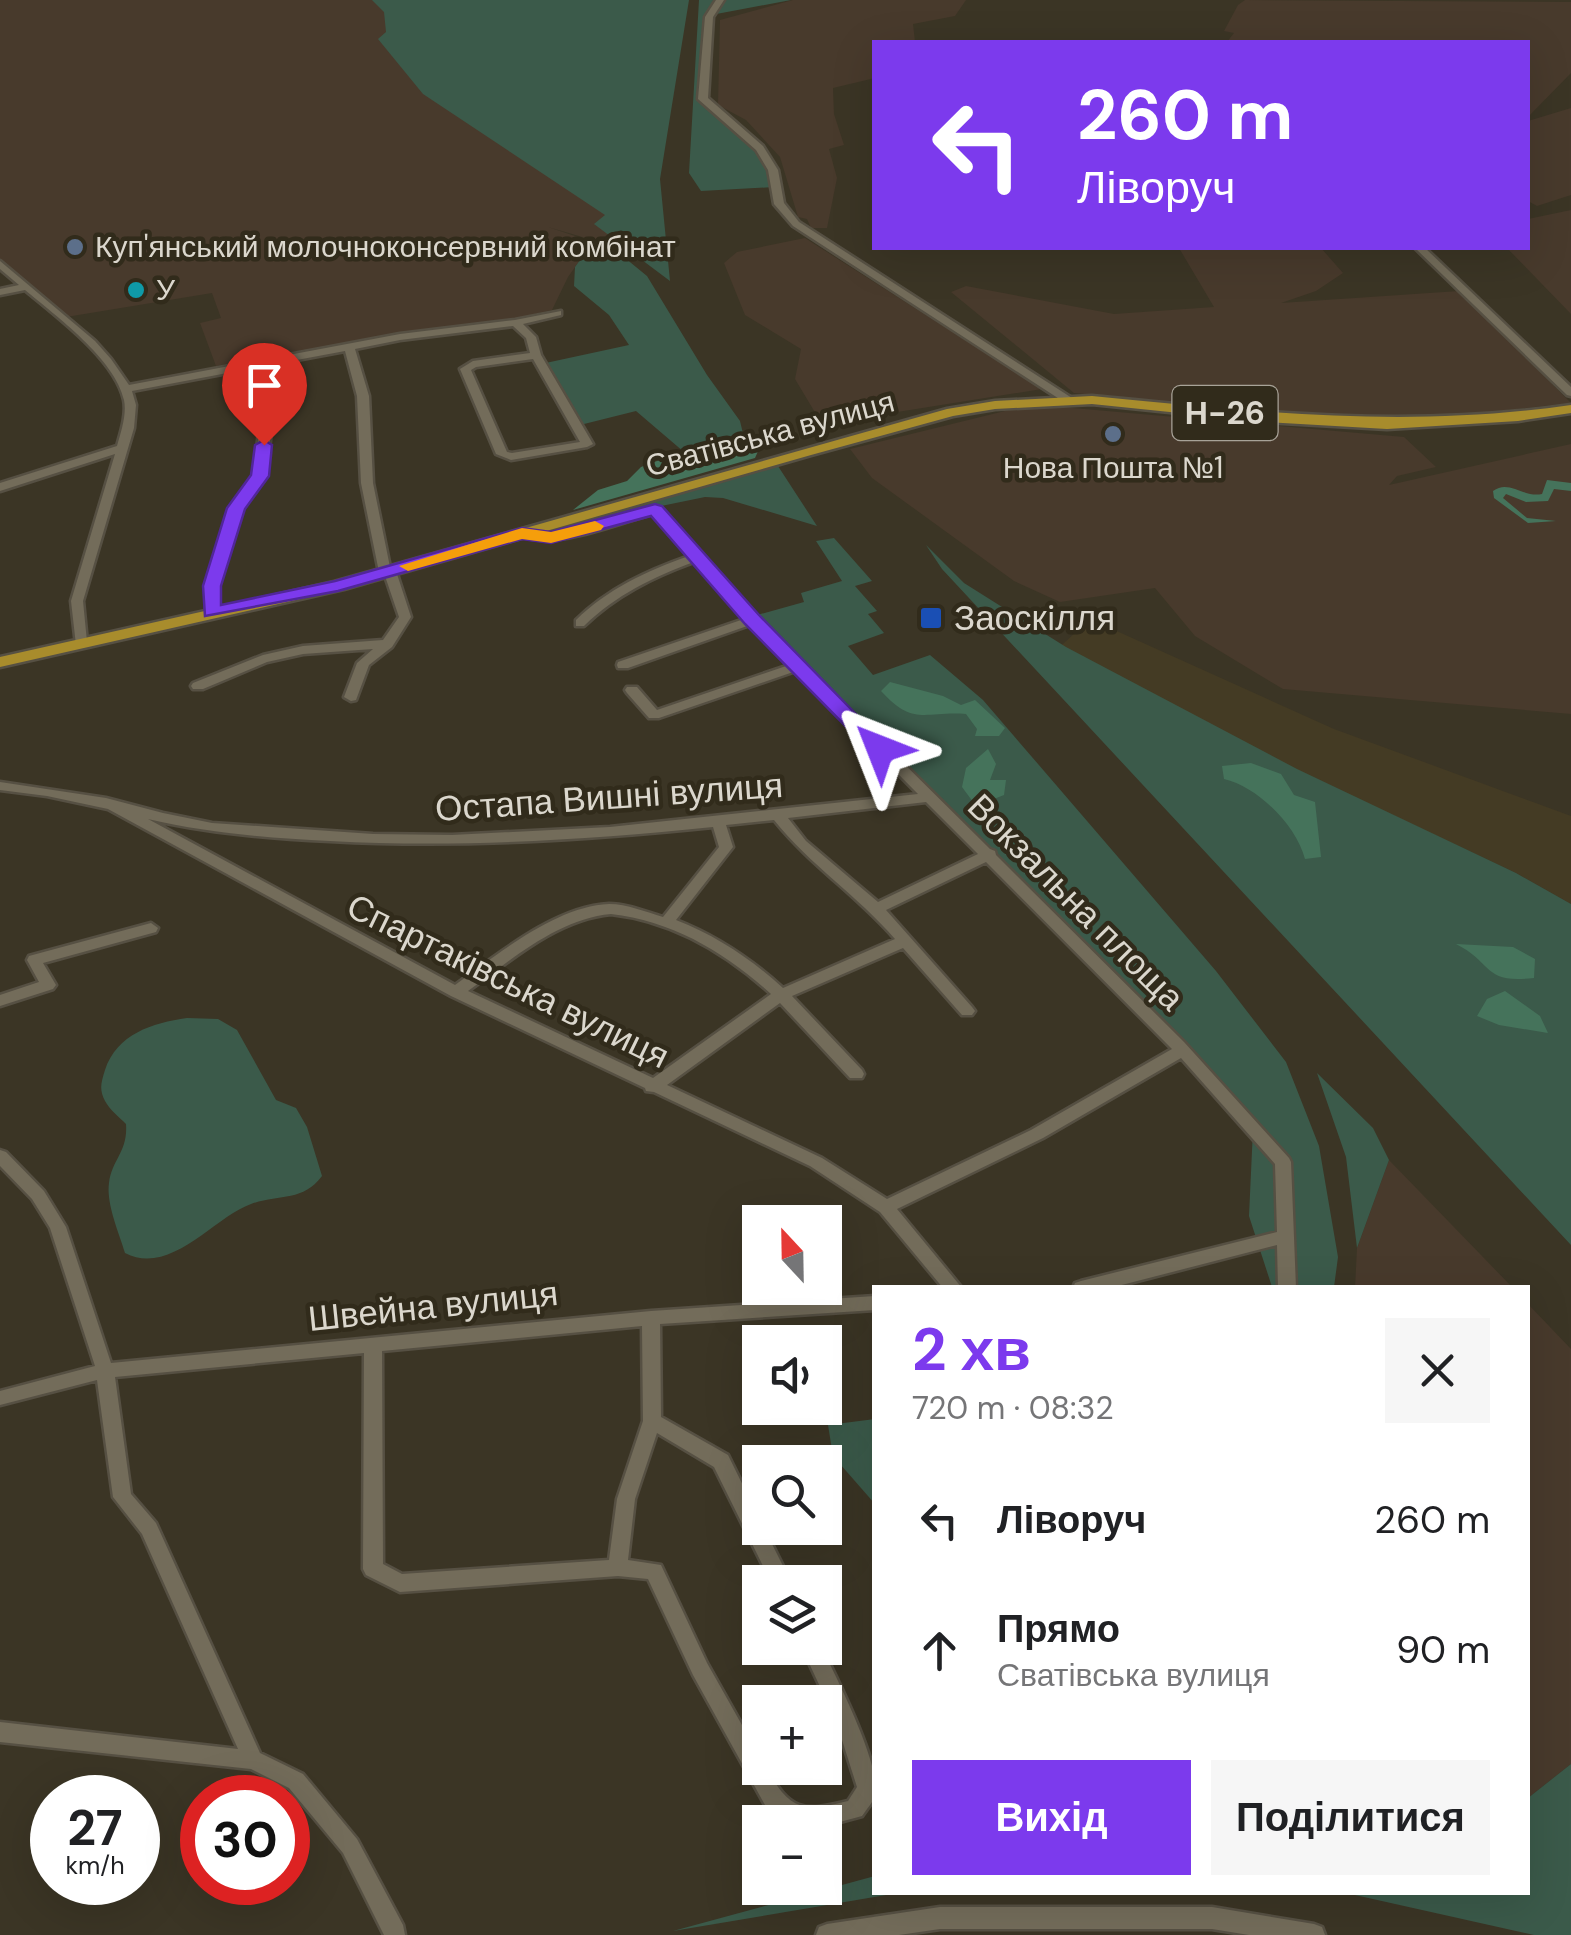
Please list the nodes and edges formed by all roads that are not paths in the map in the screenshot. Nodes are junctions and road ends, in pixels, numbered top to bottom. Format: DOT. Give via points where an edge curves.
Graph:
graph roads {
  1 [pos="720,0"];
  2 [pos="1422,250"];
  3 [pos="0,264"];
  4 [pos="26,287"];
  5 [pos="0,292"];
  6 [pos="557,313"];
  7 [pos="515,323"];
  8 [pos="349,346"];
  9 [pos="536,355"];
  10 [pos="242,368"];
  11 [pos="125,390"];
  12 [pos="1571,393"];
  13 [pos="1068,400"];
  14 [pos="1571,409"];
  15 [pos="122,448"];
  16 [pos="0,487"];
  17 [pos="522,534"];
  18 [pos="698,556"];
  19 [pos="387,571"];
  20 [pos="212,612"];
  21 [pos="752,620"];
  22 [pos="580,623"];
  23 [pos="81,642"];
  24 [pos="387,644"];
  25 [pos="0,662"];
  26 [pos="623,665"];
  27 [pos="798,666"];
  28 [pos="198,686"];
  29 [pos="632,690"];
  30 [pos="352,698"];
  31 [pos="0,786"];
  32 [pos="927,797"];
  33 [pos="106,802"];
  34 [pos="778,815"];
  35 [pos="718,824"];
  36 [pos="990,854"];
  37 [pos="877,909"];
  38 [pos="668,921"];
  39 [pos="151,928"];
  40 [pos="903,942"];
  41 [pos="456,992"];
  42 [pos="782,995"];
  43 [pos="0,1002"];
  44 [pos="967,1011"];
  45 [pos="1182,1050"];
  46 [pos="856,1074"];
  47 [pos="652,1087"];
  48 [pos="0,1156"];
  49 [pos="886,1207"];
  50 [pos="1286,1236"];
  51 [pos="951,1285"];
  52 [pos="1093,1285"];
  53 [pos="1288,1285"];
  54 [pos="872,1302"];
  55 [pos="651,1318"];
  56 [pos="372,1345"];
  57 [pos="105,1370"];
  58 [pos="0,1398"];
  59 [pos="652,1420"];
  60 [pos="773,1565"];
  61 [pos="618,1568"];
  62 [pos="820,1665"];
  63 [pos="0,1732"];
  64 [pos="254,1760"];
  65 [pos="395,1933"];
  66 [pos="827,1935"];
  67 [pos="1314,1935"];
  1 -- 13 [label="street" via="710,17 702,99 760,148 786,213"];
  2 -- 12 [label="street"];
  3 -- 4 [label="street"];
  4 -- 5 [label="street"];
  4 -- 11 [label="street" via="93,348"];
  6 -- 7 [label="street"];
  7 -- 8 [label="street"];
  7 -- 9 [label="street" via="531,336"];
  8 -- 10 [label="street"];
  8 -- 19 [label="street" via="363,396 366,484"];
  9 -- 9 [label="street" via="465,369 502,454 511,457 587,444"];
  10 -- 11 [label="street"];
  10 -- 20 [label="street" via="267,414 260,476 236,508 212,586"];
  11 -- 15 [label="street" via="130,402"];
  13 -- 14 [label="main road, Сватівська вулиця / Н-26" via="1387,424"];
  13 -- 17 [label="main road, Сватівська вулиця / Н-26" via="995,405 881,431"];
  15 -- 16 [label="street"];
  15 -- 23 [label="street" via="77,601"];
  17 -- 18 [label="street, Вокзальна площа" via="551,538 655,510"];
  17 -- 19 [label="main road, Сватівська вулиця / Н-26"];
  18 -- 21 [label="street, Вокзальна площа"];
  18 -- 22 [label="street" via="650,573 600,602"];
  19 -- 20 [label="main road, Сватівська вулиця / Н-26"];
  19 -- 24 [label="street" via="405,617"];
  20 -- 23 [label="main road, Сватівська вулиця / Н-26"];
  21 -- 26 [label="street"];
  21 -- 27 [label="street, Вокзальна площа"];
  23 -- 25 [label="main road, Сватівська вулиця / Н-26"];
  24 -- 28 [label="street" via="304,650"];
  24 -- 30 [label="street" via="363,663"];
  27 -- 29 [label="street" via="654,714"];
  27 -- 32 [label="street, Вокзальна площа"];
  31 -- 33 [label="street, Остапа Вишні вулиця"];
  32 -- 34 [label="street, Остапа Вишні вулиця"];
  32 -- 36 [label="street, Вокзальна площа"];
  33 -- 35 [label="street, Остапа Вишні вулиця" via="188,823 410,841 525,840"];
  33 -- 41 [label="street, Спартаківська вулиця"];
  34 -- 35 [label="street, Остапа Вишні вулиця"];
  34 -- 37 [label="street" via="801,844"];
  35 -- 38 [label="street" via="726,847"];
  36 -- 37 [label="street"];
  36 -- 45 [label="street, Вокзальна площа"];
  37 -- 40 [label="street"];
  38 -- 41 [label="street" via="606,908 577,917 522,945"];
  38 -- 42 [label="street" via="740,956"];
  39 -- 43 [label="street" via="34,960 48,985"];
  40 -- 42 [label="street"];
  40 -- 44 [label="street"];
  41 -- 47 [label="street, Спартаківська вулиця"];
  42 -- 46 [label="street"];
  42 -- 47 [label="street"];
  45 -- 49 [label="street, Вокзальна площа" via="1008,1151"];
  45 -- 50 [label="street" via="1282,1162"];
  47 -- 49 [label="street, Спартаківська вулиця" via="816,1162"];
  48 -- 57 [label="street" via="58,1227"];
  49 -- 51 [label="street, Спартаківська вулиця"];
  50 -- 52 [label="street"];
  50 -- 53 [label="street"];
  54 -- 55 [label="street, Швейна вулиця"];
  55 -- 56 [label="street, Швейна вулиця"];
  55 -- 59 [label="street"];
  56 -- 57 [label="street, Швейна вулиця"];
  56 -- 61 [label="street" via="373,1570 400,1583"];
  57 -- 58 [label="street, Швейна вулиця"];
  57 -- 64 [label="street" via="122,1497 149,1529"];
  59 -- 60 [label="street" via="721,1461"];
  59 -- 61 [label="street" via="626,1499"];
  61 -- 62 [label="street" via="654,1571 772,1798 785,1812 810,1821 855,1809 868,1789"];
  63 -- 64 [label="street"];
  64 -- 65 [label="street" via="296,1781 350,1846"];
  66 -- 67 [label="street" via="940,1918 1212,1918"];
}
